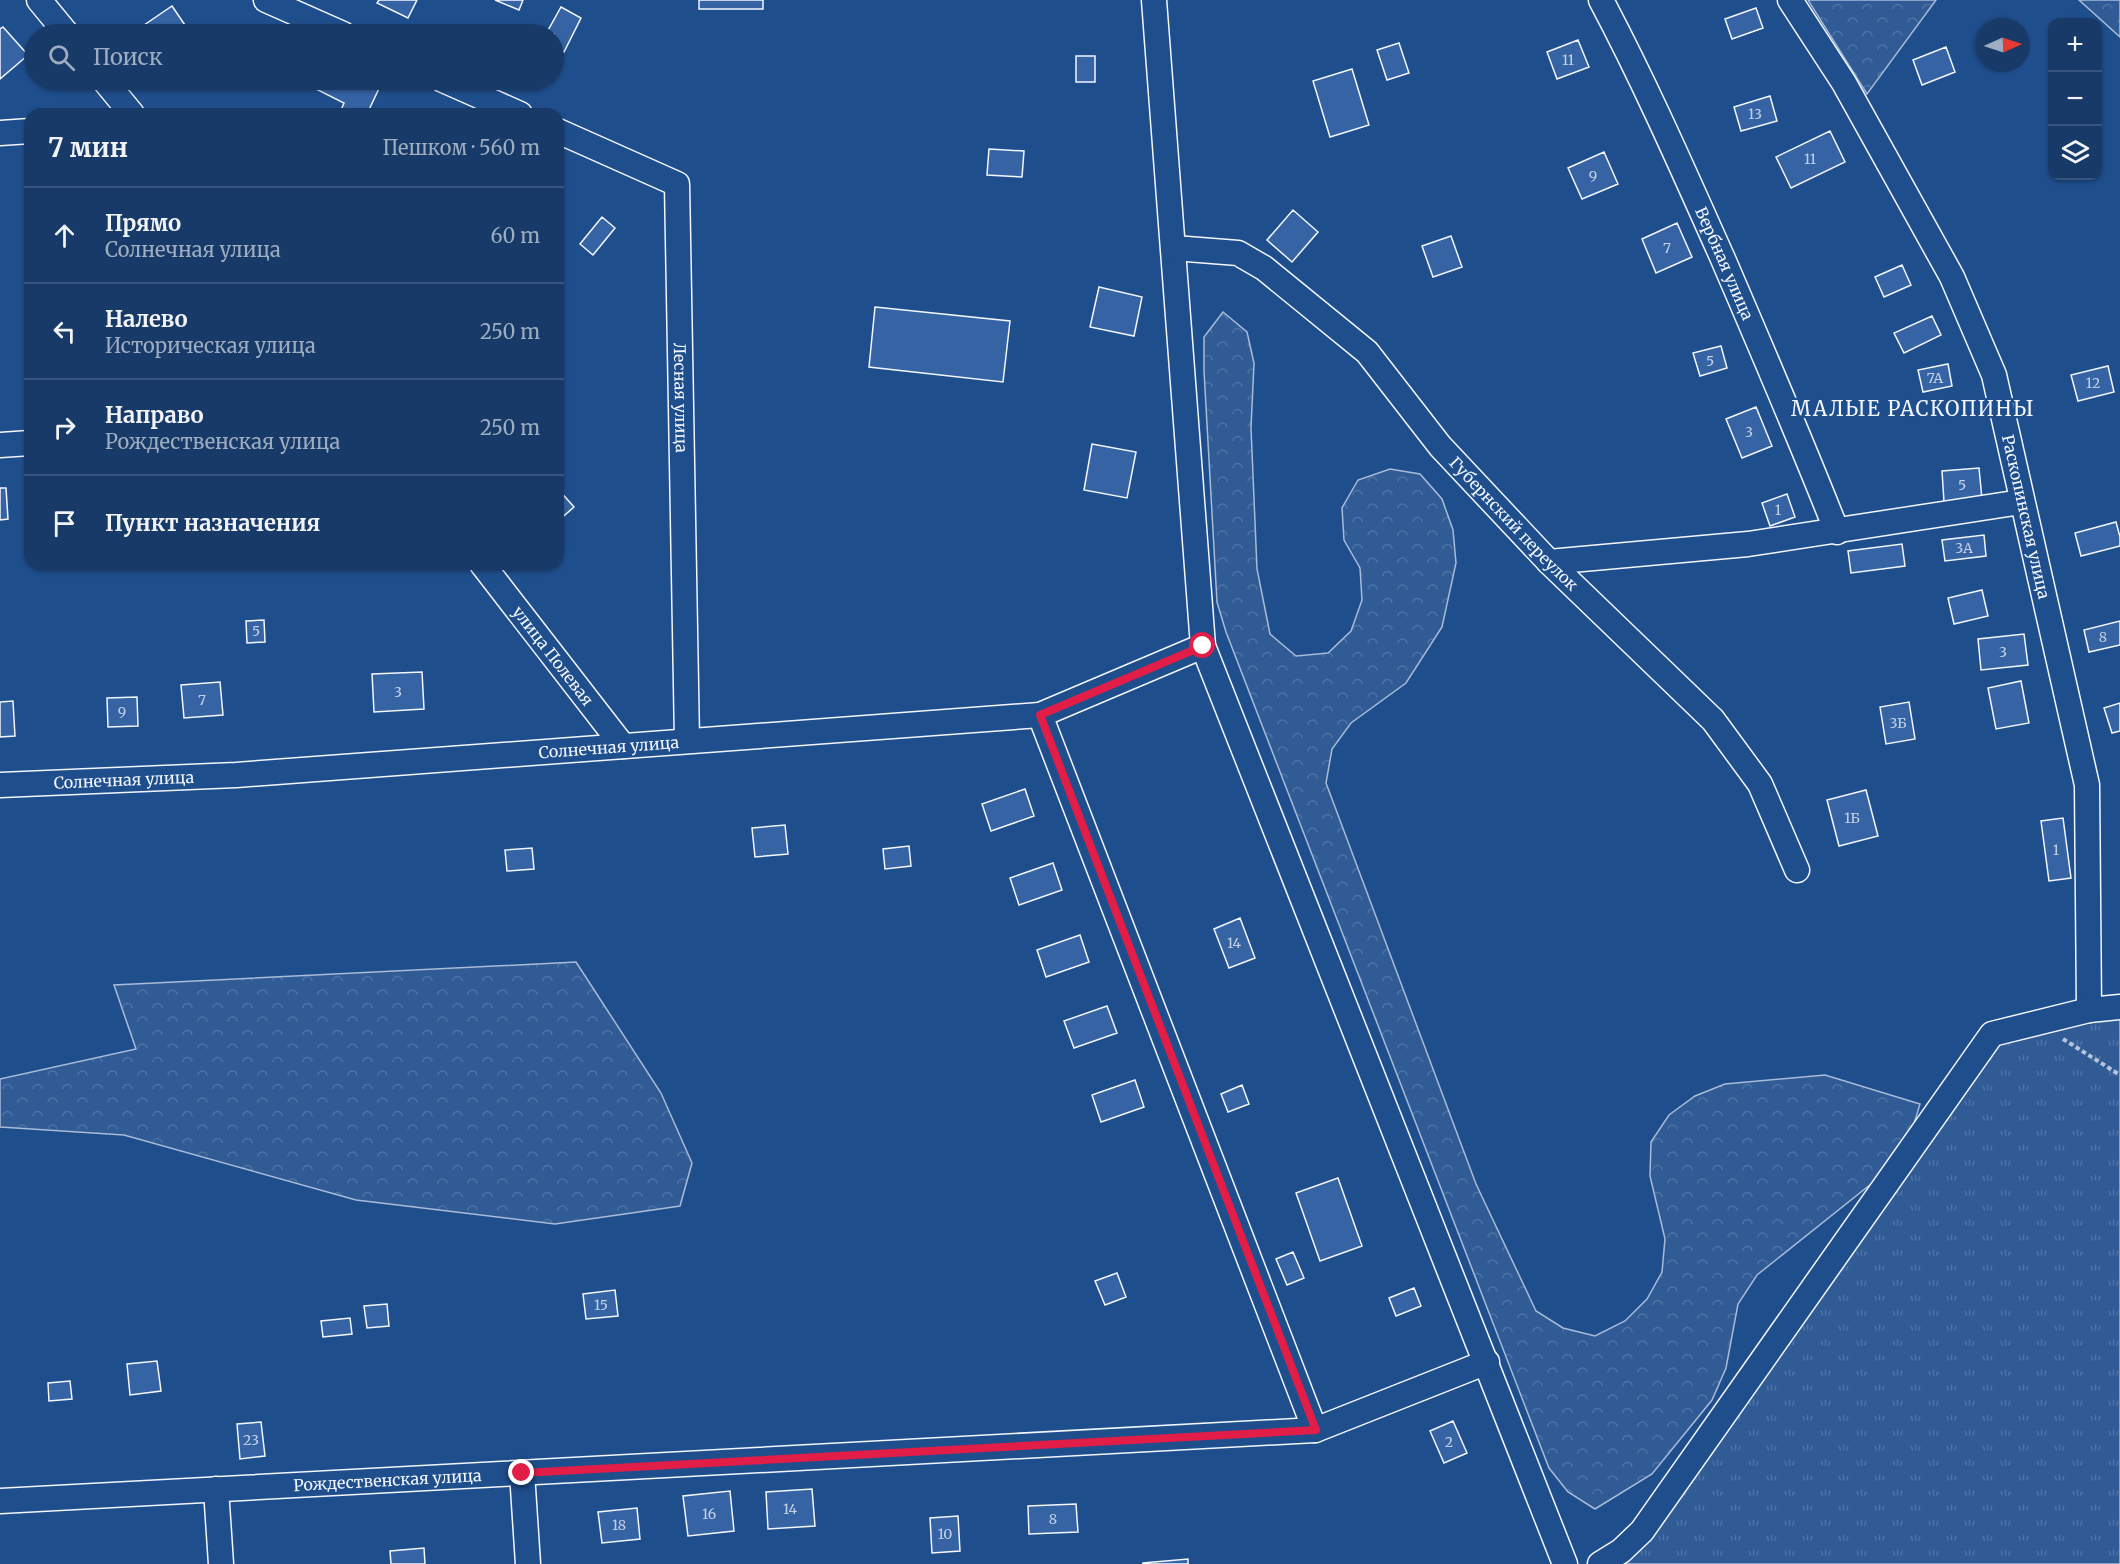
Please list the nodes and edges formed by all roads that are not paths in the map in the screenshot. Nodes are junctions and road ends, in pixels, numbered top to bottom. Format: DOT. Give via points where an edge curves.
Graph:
graph roads {
  1 [pos="39,0"];
  2 [pos="266,0"];
  3 [pos="1154,0"];
  4 [pos="1601,0"];
  5 [pos="1790,0"];
  6 [pos="59,24"];
  7 [pos="320,24"];
  8 [pos="112,90"];
  9 [pos="466,90"];
  10 [pos="127,108"];
  11 [pos="506,108"];
  12 [pos="24,131"];
  13 [pos="0,133"];
  14 [pos="564,134"];
  15 [pos="1174,248"];
  16 [pos="24,443"];
  17 [pos="0,445"];
  18 [pos="2021,502"];
  19 [pos="1838,532"];
  20 [pos="1549,562"];
  21 [pos="487,570"];
  22 [pos="1203,646"];
  23 [pos="1040,715"];
  24 [pos="687,741"];
  25 [pos="623,746"];
  26 [pos="0,785"];
  27 [pos="1797,870"];
  28 [pos="2120,1007"];
  29 [pos="2089,1010"];
  30 [pos="1487,1362"];
  31 [pos="1316,1430"];
  32 [pos="522,1473"];
  33 [pos="216,1489"];
  34 [pos="0,1501"];
  35 [pos="221,1564"];
  36 [pos="528,1564"];
  37 [pos="1565,1564"];
  38 [pos="1600,1564"];
  1 -- 6 [label="street"];
  2 -- 7 [label="street"];
  3 -- 15 [label="street"];
  4 -- 19 [label="street, Вербная улица" via="1638,69 1689,183 1795,423"];
  5 -- 18 [label="street, Раскопинская улица" via="1844,84 1952,278 1994,375"];
  8 -- 10 [label="street"];
  9 -- 11 [label="street"];
  12 -- 13 [label="street"];
  14 -- 24 [label="street, Лесная улица" via="677,184"];
  15 -- 20 [label="street, Губернский переулок" via="1238,254 1264,268 1367,352 1440,446"];
  15 -- 22 [label="street"];
  16 -- 17 [label="street"];
  18 -- 19 [label="street"];
  18 -- 29 [label="street, Раскопинская улица" via="2087,785"];
  19 -- 20 [label="street"];
  20 -- 27 [label="street, Губернский переулок" via="1713,720 1760,784"];
  21 -- 25 [label="street, улица Полевая"];
  22 -- 23 [label="street, Солнечная улица"];
  22 -- 30 [label="street"];
  23 -- 24 [label="street, Солнечная улица"];
  23 -- 31 [label="street"];
  24 -- 25 [label="street, Солнечная улица"];
  25 -- 26 [label="street, Солнечная улица" via="236,775"];
  28 -- 29 [label="street"];
  29 -- 38 [label="street" via="1992,1034 1642,1531"];
  30 -- 31 [label="street, Рождественская улица"];
  30 -- 37 [label="street"];
  31 -- 32 [label="street, Рождественская улица"];
  32 -- 33 [label="street, Рождественская улица"];
  32 -- 36 [label="street"];
  33 -- 34 [label="street, Рождественская улица"];
  33 -- 35 [label="street"];
}
